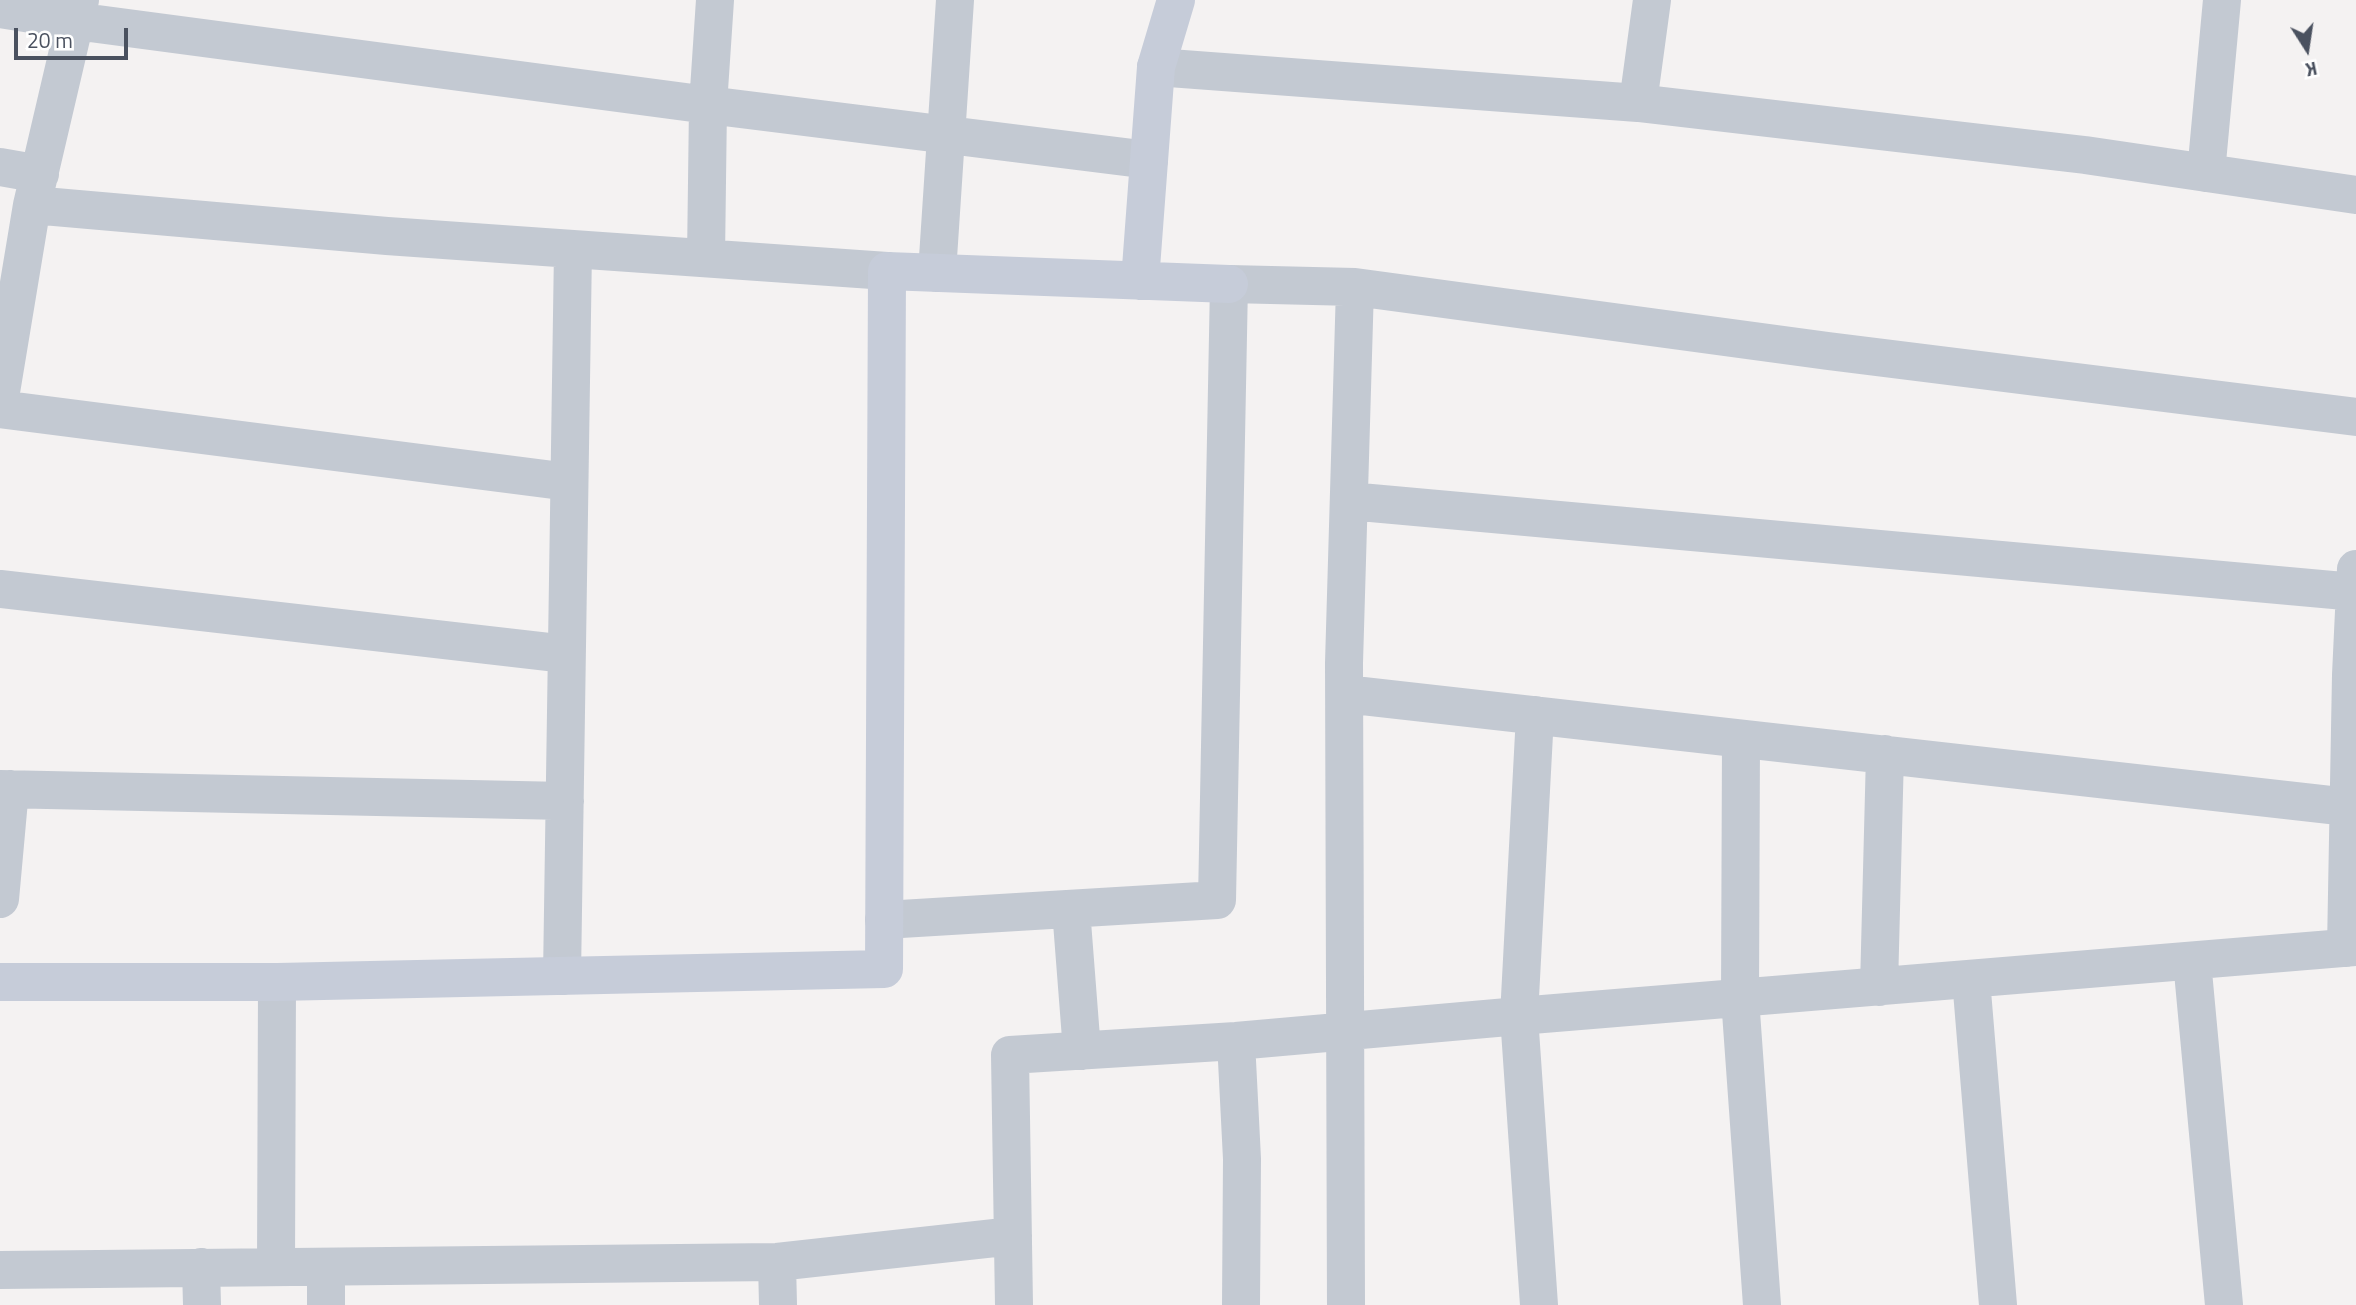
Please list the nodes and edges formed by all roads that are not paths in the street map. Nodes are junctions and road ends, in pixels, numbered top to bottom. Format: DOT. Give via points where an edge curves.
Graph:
graph roads {
  1 [pos="715,0"];
  2 [pos="955,0"];
  3 [pos="1176,0"];
  4 [pos="1652,0"];
  5 [pos="2222,0"];
  6 [pos="0,9"];
  7 [pos="77,10"];
  8 [pos="1156,68"];
  9 [pos="1638,103"];
  10 [pos="708,105"];
  11 [pos="946,135"];
  12 [pos="1149,160"];
  13 [pos="0,167"];
  14 [pos="2206,173"];
  15 [pos="36,189"];
  16 [pos="2356,195"];
  17 [pos="573,249"];
  18 [pos="706,258"];
  19 [pos="887,271"];
  20 [pos="937,273"];
  21 [pos="1140,281"];
  22 [pos="1229,284"];
  23 [pos="1355,287"];
  24 [pos="0,398"];
  25 [pos="0,409"];
  26 [pos="2356,417"];
  27 [pos="569,482"];
  28 [pos="1349,501"];
  29 [pos="2356,583"];
  30 [pos="0,589"];
  31 [pos="566,654"];
  32 [pos="1345,694"];
  33 [pos="1535,715"];
  34 [pos="1741,739"];
  35 [pos="1885,754"];
  36 [pos="5,789"];
  37 [pos="565,801"];
  38 [pos="2351,828"];
  39 [pos="0,899"];
  40 [pos="1071,909"];
  41 [pos="884,920"];
  42 [pos="2351,948"];
  43 [pos="2192,961"];
  44 [pos="562,976"];
  45 [pos="1972,979"];
  46 [pos="0,982"];
  47 [pos="277,982"];
  48 [pos="1879,987"];
  49 [pos="1740,998"];
  50 [pos="1519,1016"];
  51 [pos="1346,1030"];
  52 [pos="1236,1041"];
  53 [pos="1082,1051"];
  54 [pos="1013,1236"];
  55 [pos="777,1262"];
  56 [pos="276,1267"];
  57 [pos="326,1267"];
  58 [pos="201,1268"];
  59 [pos="0,1270"];
  60 [pos="202,1305"];
  61 [pos="326,1305"];
  62 [pos="778,1305"];
  63 [pos="1014,1305"];
  64 [pos="1241,1305"];
  65 [pos="1346,1305"];
  66 [pos="1539,1305"];
  67 [pos="1762,1305"];
  68 [pos="1998,1305"];
  69 [pos="2224,1305"];
  1 -- 10 [label="street"];
  2 -- 11 [label="street"];
  3 -- 8 [label="main road"];
  4 -- 9 [label="street"];
  5 -- 14 [label="street"];
  6 -- 7 [label="street"];
  7 -- 10 [label="street"];
  7 -- 15 [label="street"];
  8 -- 9 [label="street"];
  8 -- 12 [label="main road"];
  9 -- 14 [label="street"];
  10 -- 11 [label="street"];
  10 -- 18 [label="street"];
  11 -- 12 [label="street"];
  11 -- 20 [label="street"];
  12 -- 21 [label="main road"];
  13 -- 15 [label="street"];
  14 -- 16 [label="street"];
  15 -- 17 [label="street" via="387,236"];
  15 -- 24 [label="street"];
  17 -- 18 [label="street"];
  17 -- 27 [label="street"];
  18 -- 19 [label="street"];
  19 -- 20 [label="main road"];
  19 -- 41 [label="main road"];
  20 -- 21 [label="main road"];
  21 -- 22 [label="main road"];
  22 -- 23 [label="street"];
  22 -- 40 [label="street" via="1217,900"];
  23 -- 26 [label="street"];
  23 -- 28 [label="street"];
  25 -- 27 [label="street"];
  27 -- 31 [label="street"];
  28 -- 29 [label="street"];
  28 -- 32 [label="street"];
  29 -- 38 [label="street"];
  30 -- 31 [label="street"];
  31 -- 37 [label="street"];
  32 -- 33 [label="street"];
  32 -- 51 [label="street"];
  33 -- 34 [label="street"];
  33 -- 50 [label="street"];
  34 -- 35 [label="street"];
  34 -- 49 [label="street"];
  35 -- 38 [label="street"];
  35 -- 48 [label="street"];
  36 -- 37 [label="street"];
  36 -- 39 [label="street"];
  37 -- 44 [label="street"];
  38 -- 42 [label="street"];
  40 -- 41 [label="street"];
  40 -- 53 [label="street"];
  41 -- 44 [label="main road" via="884,969"];
  42 -- 43 [label="street"];
  43 -- 45 [label="street"];
  43 -- 69 [label="street"];
  44 -- 47 [label="main road"];
  45 -- 48 [label="street"];
  45 -- 68 [label="street"];
  46 -- 47 [label="main road"];
  47 -- 56 [label="street"];
  48 -- 49 [label="street"];
  49 -- 50 [label="street"];
  49 -- 67 [label="street"];
  50 -- 51 [label="street"];
  50 -- 66 [label="street"];
  51 -- 52 [label="street"];
  51 -- 65 [label="street"];
  52 -- 53 [label="street"];
  52 -- 64 [label="street" via="1242,1159"];
  53 -- 54 [label="street" via="1010,1055"];
  54 -- 55 [label="street"];
  54 -- 63 [label="street"];
  55 -- 57 [label="street"];
  55 -- 62 [label="street"];
  56 -- 57 [label="street"];
  56 -- 58 [label="street"];
  57 -- 61 [label="street"];
  58 -- 59 [label="street"];
  58 -- 60 [label="street"];
}
